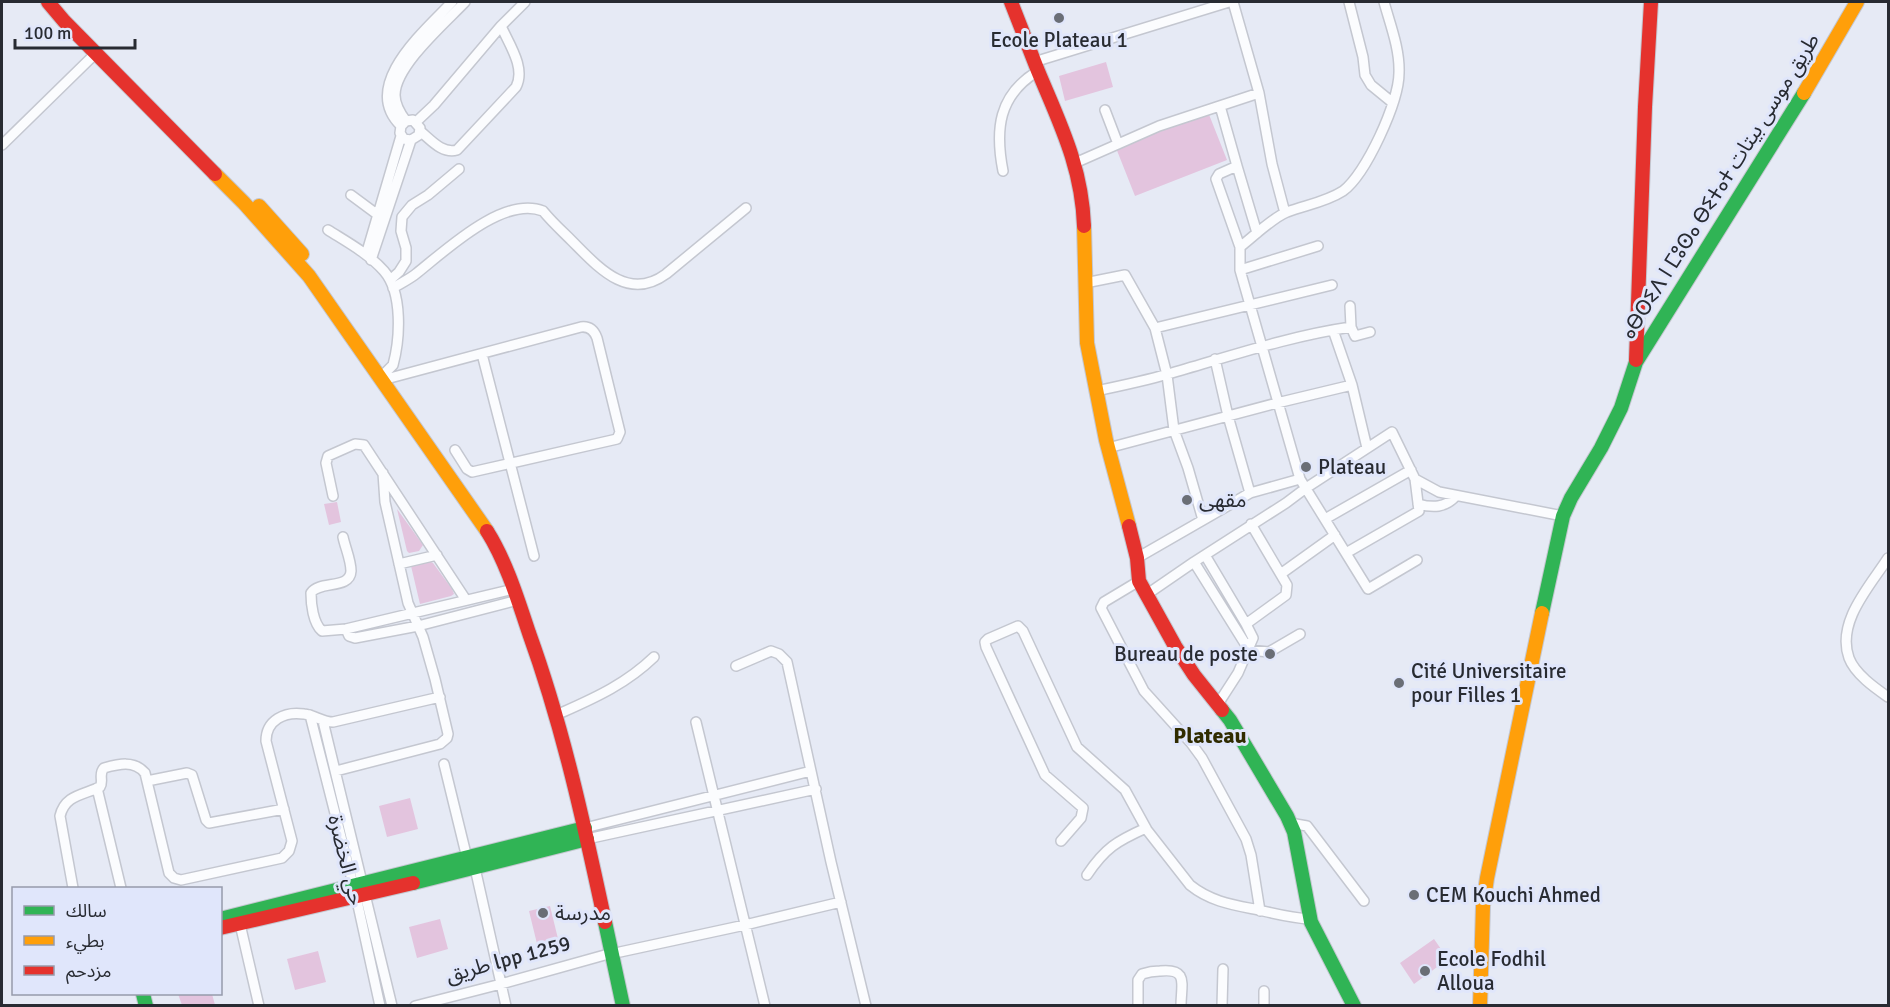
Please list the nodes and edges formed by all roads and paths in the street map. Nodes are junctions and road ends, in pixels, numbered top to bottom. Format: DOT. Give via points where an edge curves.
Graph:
graph roads {
  1 [pos="48,2"];
  2 [pos="60,2"];
  3 [pos="452,2"];
  4 [pos="465,2"];
  5 [pos="525,2"];
  6 [pos="1011,2"];
  7 [pos="1231,2"];
  8 [pos="1349,2"];
  9 [pos="1384,2"];
  10 [pos="1651,2"];
  11 [pos="1857,2"];
  12 [pos="501,27"];
  13 [pos="96,53"];
  14 [pos="409,56"];
  15 [pos="1036,66"];
  16 [pos="1258,93"];
  17 [pos="1393,103"];
  18 [pos="1220,106"];
  19 [pos="1104,110"];
  20 [pos="411,125"];
  21 [pos="406,138"];
  22 [pos="1118,144"];
  23 [pos="2,145"];
  24 [pos="1075,163"];
  25 [pos="1237,166"];
  26 [pos="459,170"];
  27 [pos="1003,171"];
  28 [pos="390,187"];
  29 [pos="351,195"];
  30 [pos="746,208"];
  31 [pos="1285,213"];
  32 [pos="378,215"];
  33 [pos="328,230"];
  34 [pos="1257,233"];
  35 [pos="1318,246"];
  36 [pos="1240,247"];
  37 [pos="368,258"];
  38 [pos="1240,270"];
  39 [pos="1085,283"];
  40 [pos="392,284"];
  41 [pos="1332,285"];
  42 [pos="1249,304"];
  43 [pos="1350,306"];
  44 [pos="1351,327"];
  45 [pos="1155,328"];
  46 [pos="1333,330"];
  47 [pos="1370,332"];
  48 [pos="1261,347"];
  49 [pos="482,354"];
  50 [pos="1215,359"];
  51 [pos="1636,362"];
  52 [pos="388,375"];
  53 [pos="1167,375"];
  54 [pos="1353,385"];
  55 [pos="1096,391"];
  56 [pos="1277,403"];
  57 [pos="1228,416"];
  58 [pos="1174,430"];
  59 [pos="1108,448"];
  60 [pos="1367,448"];
  61 [pos="455,450"];
  62 [pos="510,464"];
  63 [pos="383,473"];
  64 [pos="1413,475"];
  65 [pos="1303,483"];
  66 [pos="1250,493"];
  67 [pos="333,496"];
  68 [pos="1456,496"];
  69 [pos="1418,504"];
  70 [pos="1563,516"];
  71 [pos="1325,519"];
  72 [pos="1203,520"];
  73 [pos="1251,524"];
  74 [pos="1335,535"];
  75 [pos="343,537"];
  76 [pos="1346,553"];
  77 [pos="437,555"];
  78 [pos="1204,555"];
  79 [pos="534,556"];
  80 [pos="1137,558"];
  81 [pos="1888,558"];
  82 [pos="1417,560"];
  83 [pos="1194,562"];
  84 [pos="399,564"];
  85 [pos="1282,573"];
  86 [pos="1139,581"];
  87 [pos="516,594"];
  88 [pos="1146,595"];
  89 [pos="466,600"];
  90 [pos="412,613"];
  91 [pos="1246,624"];
  92 [pos="418,626"];
  93 [pos="346,629"];
  94 [pos="1300,634"];
  95 [pos="1249,650"];
  96 [pos="654,657"];
  97 [pos="736,666"];
  98 [pos="440,697"];
  99 [pos="1888,697"];
  100 [pos="1218,704"];
  101 [pos="563,712"];
  102 [pos="310,716"];
  103 [pos="323,721"];
  104 [pos="696,722"];
  105 [pos="444,764"];
  106 [pos="336,771"];
  107 [pos="811,771"];
  108 [pos="147,781"];
  109 [pos="97,789"];
  110 [pos="816,789"];
  111 [pos="713,796"];
  112 [pos="284,809"];
  113 [pos="717,811"];
  114 [pos="1290,823"];
  115 [pos="1146,828"];
  116 [pos="590,832"];
  117 [pos="1061,841"];
  118 [pos="471,863"];
  119 [pos="1086,875"];
  120 [pos="73,887"];
  121 [pos="121,887"];
  122 [pos="359,890"];
  123 [pos="1364,901"];
  124 [pos="841,902"];
  125 [pos="1260,910"];
  126 [pos="222,919"];
  127 [pos="1310,919"];
  128 [pos="240,924"];
  129 [pos="745,925"];
  130 [pos="222,928"];
  131 [pos="616,952"];
  132 [pos="1223,969"];
  133 [pos="501,984"];
  134 [pos="1264,991"];
  135 [pos="259,1005"];
  136 [pos="380,1005"];
  137 [pos="392,1005"];
  138 [pos="415,1005"];
  139 [pos="506,1005"];
  140 [pos="623,1005"];
  141 [pos="632,1005"];
  142 [pos="765,1005"];
  143 [pos="866,1005"];
  144 [pos="1138,1005"];
  145 [pos="1181,1005"];
  146 [pos="1222,1005"];
  147 [pos="1264,1005"];
  148 [pos="1354,1005"];
  149 [pos="1480,1005"];
  1 -- 13 [label="main road"];
  2 -- 52 [label="main road" via="288,237"];
  3 -- 14 [label="street"];
  4 -- 14 [label="street"];
  5 -- 12 [label="street"];
  6 -- 15 [label="main road"];
  7 -- 15 [label="street"];
  7 -- 16 [label="street"];
  8 -- 17 [label="street" via="1365,75"];
  9 -- 17 [label="street" via="1399,74"];
  10 -- 51 [label="main road"];
  11 -- 51 [label="main road, ⴰⴱⵔⵉⴷ ⵏ ⵎⵓⵙⴰ ⴱⵉⵜⴰⵜ طريق موسى بيتات" via="1817,73"];
  12 -- 20 [label="street" via="434,105"];
  12 -- 20 [label="street" via="520,70 516,87 457,150 444,150"];
  13 -- 23 [label="street"];
  13 -- 87 [label="main road" via="244,203 309,276 481,522"];
  14 -- 20 [label="street" via="395,93 398,109"];
  15 -- 24 [label="main road"];
  15 -- 27 [label="street" via="1005,106 998,130"];
  16 -- 18 [label="street"];
  16 -- 31 [label="street"];
  17 -- 31 [label="street" via="1379,139 1356,179 1325,200"];
  18 -- 22 [label="street"];
  18 -- 25 [label="street"];
  19 -- 22 [label="street"];
  20 -- 21 [label="street"];
  20 -- 21 [label="street" via="417,138"];
  21 -- 28 [label="street"];
  22 -- 24 [label="street"];
  24 -- 39 [label="main road" via="1083,205"];
  25 -- 34 [label="street"];
  25 -- 36 [label="street" via="1216,179"];
  26 -- 40 [label="street" via="402,217 405,261"];
  28 -- 32 [label="street"];
  28 -- 37 [label="street"];
  29 -- 32 [label="street"];
  30 -- 40 [label="street" via="656,282 648,284 623,282 606,274 543,211 522,207 475,229 417,274"];
  31 -- 34 [label="street"];
  32 -- 37 [label="street"];
  33 -- 37 [label="street"];
  34 -- 36 [label="street"];
  35 -- 38 [label="street"];
  36 -- 38 [label="street"];
  37 -- 40 [label="street"];
  38 -- 42 [label="street"];
  39 -- 45 [label="street" via="1125,275"];
  39 -- 55 [label="main road" via="1086,343"];
  40 -- 52 [label="street" via="398,338"];
  41 -- 42 [label="street"];
  42 -- 45 [label="street"];
  42 -- 48 [label="street"];
  43 -- 44 [label="street"];
  44 -- 46 [label="street"];
  44 -- 47 [label="street" via="1355,336"];
  45 -- 53 [label="street"];
  46 -- 48 [label="street"];
  46 -- 54 [label="street"];
  48 -- 50 [label="street"];
  48 -- 56 [label="street"];
  49 -- 52 [label="street"];
  49 -- 62 [label="street"];
  49 -- 62 [label="street" via="580,327 593,330 597,338 619,437"];
  50 -- 53 [label="street"];
  50 -- 57 [label="street"];
  51 -- 70 [label="main road" via="1621,408"];
  52 -- 101 [label="main road" via="502,542 526,599"];
  53 -- 55 [label="street"];
  53 -- 58 [label="street"];
  54 -- 56 [label="street"];
  54 -- 60 [label="street"];
  55 -- 59 [label="main road"];
  56 -- 57 [label="street"];
  56 -- 65 [label="street"];
  57 -- 58 [label="street"];
  57 -- 66 [label="street"];
  58 -- 59 [label="street"];
  58 -- 72 [label="street"];
  59 -- 80 [label="main road"];
  60 -- 64 [label="street" via="1392,432"];
  60 -- 65 [label="street"];
  61 -- 62 [label="street" via="469,471"];
  62 -- 79 [label="street"];
  63 -- 67 [label="street" via="361,444 330,454 326,463"];
  63 -- 77 [label="street"];
  63 -- 84 [label="street" via="385,502"];
  64 -- 68 [label="street" via="1439,492"];
  64 -- 69 [label="street"];
  64 -- 71 [label="street"];
  65 -- 66 [label="street"];
  65 -- 71 [label="street"];
  65 -- 73 [label="street" via="1286,503"];
  66 -- 72 [label="street"];
  68 -- 69 [label="street" via="1441,506"];
  68 -- 70 [label="street"];
  69 -- 76 [label="street" via="1419,511"];
  70 -- 149 [label="main road" via="1487,878"];
  71 -- 74 [label="street"];
  72 -- 80 [label="street"];
  73 -- 78 [label="street"];
  73 -- 85 [label="street"];
  74 -- 76 [label="street"];
  74 -- 85 [label="street"];
  75 -- 93 [label="street" via="351,569 349,576 344,582 316,587 310,596 319,629"];
  76 -- 82 [label="street" via="1368,589"];
  77 -- 84 [label="street"];
  77 -- 89 [label="street"];
  78 -- 83 [label="street"];
  78 -- 91 [label="street"];
  80 -- 86 [label="main road"];
  81 -- 99 [label="street" via="1858,604 1846,635 1854,666"];
  83 -- 88 [label="street"];
  83 -- 95 [label="street"];
  84 -- 90 [label="street"];
  85 -- 91 [label="street" via="1286,596"];
  86 -- 88 [label="main road"];
  86 -- 125 [label="street" via="1104,602 1101,608 1144,691 1202,758 1246,839"];
  87 -- 89 [label="street"];
  87 -- 92 [label="street"];
  87 -- 116 [label="main road" via="552,699"];
  88 -- 100 [label="main road" via="1194,675"];
  89 -- 90 [label="street"];
  90 -- 92 [label="street"];
  90 -- 93 [label="street"];
  91 -- 95 [label="street" via="1253,638"];
  92 -- 93 [label="street" via="353,638"];
  92 -- 98 [label="street"];
  94 -- 95 [label="street" via="1269,652"];
  95 -- 100 [label="street"];
  96 -- 101 [label="street" via="614,688"];
  97 -- 107 [label="street" via="771,651 787,662"];
  98 -- 103 [label="street"];
  98 -- 106 [label="street" via="448,730 444,741"];
  100 -- 114 [label="main road"];
  101 -- 116 [label="main road"];
  102 -- 103 [label="street"];
  102 -- 112 [label="street" via="302,713 278,717 268,729 266,741"];
  102 -- 122 [label="street, حي الخضرة"];
  103 -- 106 [label="street"];
  104 -- 111 [label="street"];
  105 -- 118 [label="street"];
  106 -- 122 [label="street"];
  107 -- 110 [label="street"];
  107 -- 111 [label="street"];
  108 -- 109 [label="street" via="141,768 125,764 102,769 102,784"];
  108 -- 112 [label="street" via="192,775 209,823"];
  108 -- 112 [label="street" via="169,873 177,880 282,858 292,841"];
  109 -- 120 [label="street" via="69,800 60,816"];
  109 -- 121 [label="street"];
  110 -- 113 [label="street"];
  110 -- 124 [label="street"];
  111 -- 113 [label="street"];
  111 -- 116 [label="street"];
  113 -- 116 [label="street"];
  113 -- 129 [label="street"];
  114 -- 123 [label="street" via="1307,826"];
  114 -- 127 [label="main road"];
  115 -- 117 [label="street" via="1125,790 1077,747 1018,626 988,639 986,647 1045,775 1083,808 1081,818"];
  115 -- 119 [label="street" via="1105,851"];
  115 -- 125 [label="street" via="1181,875 1199,892 1220,902"];
  116 -- 118 [label="main road"];
  116 -- 131 [label="main road"];
  118 -- 122 [label="main road"];
  118 -- 133 [label="street"];
  122 -- 126 [label="main road"];
  122 -- 128 [label="main road"];
  122 -- 136 [label="street, حي الخضرة"];
  122 -- 137 [label="street"];
  124 -- 129 [label="street, طريق lpp 1259"];
  124 -- 143 [label="street"];
  125 -- 127 [label="street"];
  127 -- 148 [label="main road"];
  128 -- 130 [label="main road"];
  128 -- 135 [label="street"];
  129 -- 131 [label="street, طريق lpp 1259"];
  129 -- 142 [label="street"];
  131 -- 133 [label="street, طريق lpp 1259"];
  131 -- 140 [label="main road"];
  131 -- 141 [label="main road"];
  132 -- 146 [label="street"];
  133 -- 138 [label="street, طريق lpp 1259"];
  133 -- 139 [label="street"];
  134 -- 147 [label="street"];
  144 -- 145 [label="street" via="1138,981 1142,974 1173,970 1182,978"];
}
